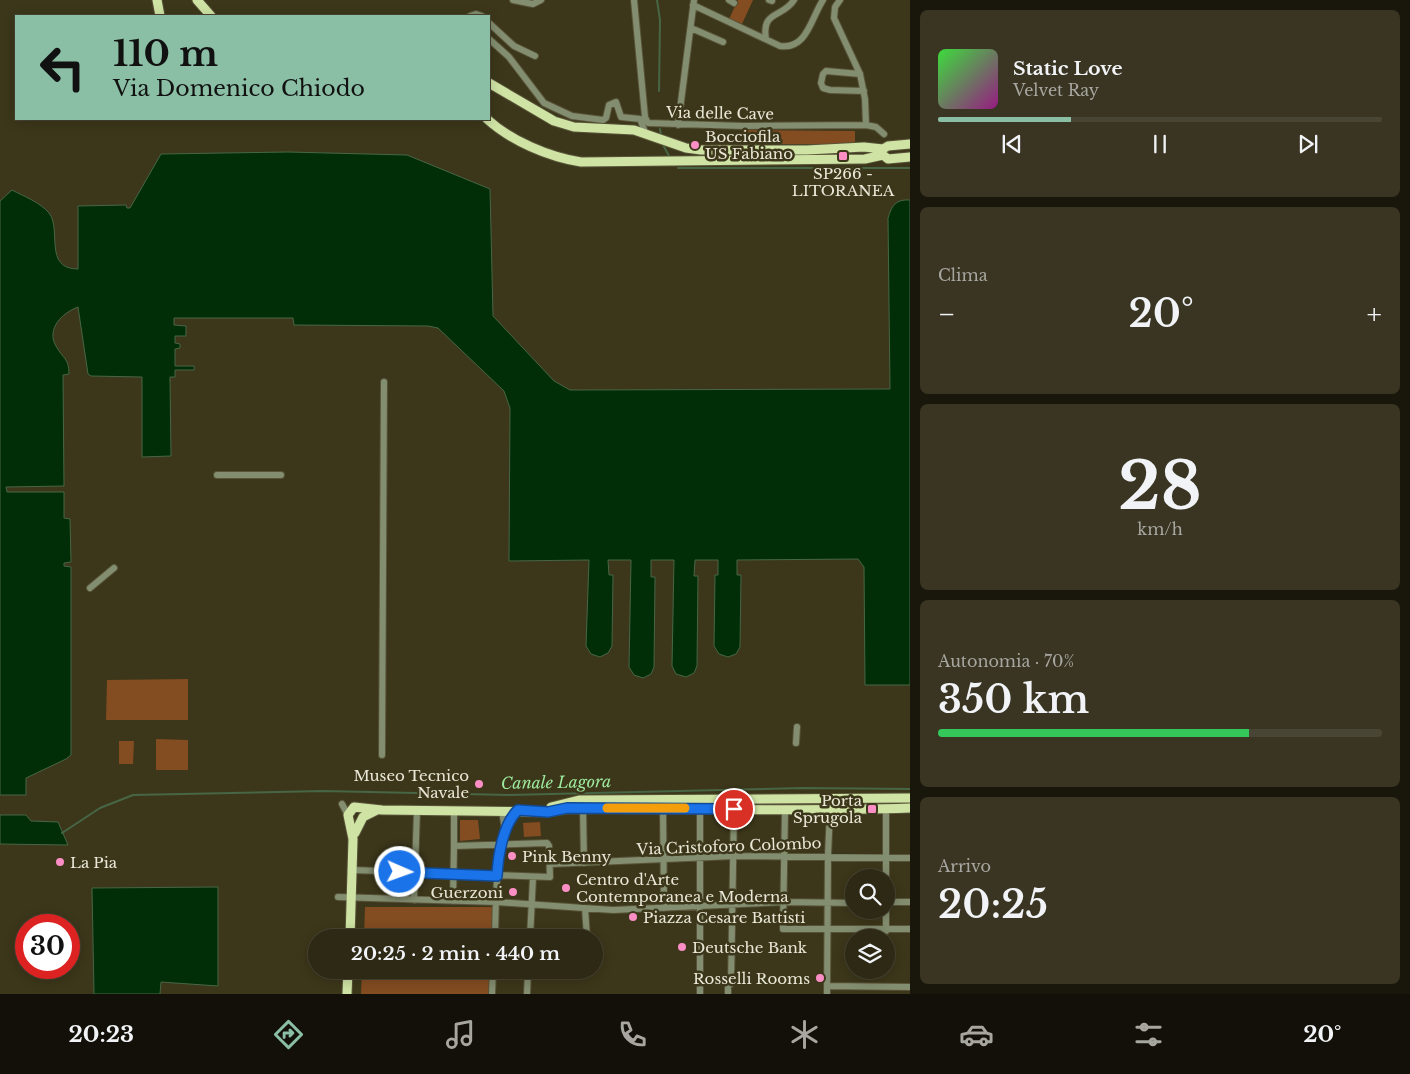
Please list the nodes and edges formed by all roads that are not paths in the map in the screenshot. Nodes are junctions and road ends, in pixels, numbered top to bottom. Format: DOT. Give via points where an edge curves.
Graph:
graph roads {
  1 [pos="157,0"];
  2 [pos="197,0"];
  3 [pos="513,0"];
  4 [pos="541,0"];
  5 [pos="634,0"];
  6 [pos="794,0"];
  7 [pos="823,0"];
  8 [pos="840,0"];
  9 [pos="694,3"];
  10 [pos="160,15"];
  11 [pos="210,15"];
  12 [pos="490,24"];
  13 [pos="691,28"];
  14 [pos="766,39"];
  15 [pos="490,40"];
  16 [pos="723,42"];
  17 [pos="535,56"];
  18 [pos="860,74"];
  19 [pos="490,85"];
  20 [pos="864,92"];
  21 [pos="489,120"];
  22 [pos="678,125"];
  23 [pos="866,125"];
  24 [pos="645,132"];
  25 [pos="884,134"];
  26 [pos="910,144"];
  27 [pos="887,149"];
  28 [pos="910,157"];
  29 [pos="384,382"];
  30 [pos="217,475"];
  31 [pos="281,475"];
  32 [pos="114,568"];
  33 [pos="90,588"];
  34 [pos="797,727"];
  35 [pos="796,743"];
  36 [pos="382,755"];
  37 [pos="910,798"];
  38 [pos="822,799"];
  39 [pos="583,808"];
  40 [pos="663,808"];
  41 [pos="700,808"];
  42 [pos="910,808"];
  43 [pos="734,809"];
  44 [pos="886,809"];
  45 [pos="418,810"];
  46 [pos="454,810"];
  47 [pos="502,810"];
  48 [pos="518,810"];
  49 [pos="541,810"];
  50 [pos="785,810"];
  51 [pos="830,811"];
  52 [pos="505,835"];
  53 [pos="503,844"];
  54 [pos="454,846"];
  55 [pos="734,856"];
  56 [pos="783,856"];
  57 [pos="828,856"];
  58 [pos="700,858"];
  59 [pos="886,858"];
  60 [pos="910,858"];
  61 [pos="664,860"];
  62 [pos="584,863"];
  63 [pos="550,864"];
  64 [pos="886,869"];
  65 [pos="352,870"];
  66 [pos="416,872"];
  67 [pos="453,874"];
  68 [pos="497,876"];
  69 [pos="533,877"];
  70 [pos="338,897"];
  71 [pos="351,898"];
  72 [pos="414,900"];
  73 [pos="453,901"];
  74 [pos="496,902"];
  75 [pos="783,902"];
  76 [pos="845,902"];
  77 [pos="895,902"];
  78 [pos="910,902"];
  79 [pos="828,903"];
  80 [pos="733,904"];
  81 [pos="532,905"];
  82 [pos="700,906"];
  83 [pos="585,908"];
  84 [pos="664,908"];
  85 [pos="350,929"];
  86 [pos="495,929"];
  87 [pos="531,929"];
  88 [pos="586,929"];
  89 [pos="827,929"];
  90 [pos="910,929"];
  91 [pos="845,930"];
  92 [pos="895,930"];
  93 [pos="348,979"];
  94 [pos="350,979"];
  95 [pos="493,979"];
  96 [pos="528,979"];
  97 [pos="827,986"];
  98 [pos="910,987"];
  99 [pos="887,989"];
  100 [pos="348,994"];
  101 [pos="352,994"];
  102 [pos="492,994"];
  103 [pos="527,994"];
  104 [pos="700,994"];
  105 [pos="728,994"];
  106 [pos="827,994"];
  1 -- 10 [label="main road"];
  2 -- 11 [label="main road"];
  3 -- 4 [label="street" via="533,4"];
  5 -- 22 [label="street, Via delle Cave" via="646,120 652,125"];
  6 -- 14 [label="street" via="787,9 769,18 765,28"];
  7 -- 14 [label="street" via="799,42 787,47"];
  8 -- 18 [label="street" via="834,18"];
  9 -- 13 [label="street"];
  9 -- 14 [label="street"];
  12 -- 17 [label="street" via="514,46"];
  13 -- 16 [label="street"];
  13 -- 22 [label="street"];
  15 -- 24 [label="street" via="552,108 572,116 603,120 609,105 616,102 621,117 640,119"];
  18 -- 20 [label="street"];
  18 -- 20 [label="street" via="826,71 821,82 826,89"];
  19 -- 24 [label="main road" via="554,121 574,127"];
  20 -- 23 [label="street"];
  21 -- 27 [label="main road" via="500,129 546,152 581,162 865,159"];
  22 -- 23 [label="street, Via delle Cave"];
  23 -- 25 [label="street, Via delle Cave" via="876,127"];
  24 -- 27 [label="main road" via="686,148 701,150 864,146"];
  26 -- 27 [label="main road"];
  27 -- 28 [label="main road"];
  29 -- 36 [label="street"];
  30 -- 31 [label="street"];
  32 -- 33 [label="street"];
  34 -- 35 [label="street"];
  37 -- 38 [label="main road"];
  38 -- 49 [label="main road" via="579,800"];
  38 -- 51 [label="street"];
  39 -- 40 [label="main road"];
  39 -- 49 [label="main road"];
  39 -- 62 [label="street"];
  40 -- 41 [label="main road"];
  40 -- 61 [label="street"];
  41 -- 43 [label="main road"];
  41 -- 58 [label="street"];
  42 -- 44 [label="main road"];
  43 -- 50 [label="main road"];
  43 -- 55 [label="street"];
  44 -- 51 [label="main road"];
  44 -- 59 [label="street"];
  45 -- 46 [label="main road"];
  45 -- 65 [label="main road" via="382,810 356,815"];
  45 -- 66 [label="street"];
  46 -- 47 [label="main road"];
  46 -- 54 [label="street"];
  47 -- 48 [label="main road"];
  47 -- 52 [label="street"];
  48 -- 49 [label="main road"];
  48 -- 52 [label="street" via="512,816"];
  50 -- 51 [label="main road"];
  50 -- 56 [label="street"];
  51 -- 57 [label="street"];
  52 -- 53 [label="street"];
  53 -- 54 [label="street"];
  53 -- 63 [label="street" via="547,844"];
  53 -- 68 [label="street" via="498,854"];
  54 -- 67 [label="street"];
  55 -- 56 [label="street, Via Cristoforo Colombo"];
  55 -- 58 [label="street, Via Cristoforo Colombo"];
  55 -- 80 [label="street"];
  56 -- 57 [label="street, Via Cristoforo Colombo"];
  56 -- 75 [label="street"];
  57 -- 59 [label="street, Via Cristoforo Colombo"];
  57 -- 79 [label="street"];
  58 -- 61 [label="street, Via Cristoforo Colombo"];
  58 -- 82 [label="street"];
  59 -- 60 [label="street, Via Cristoforo Colombo"];
  59 -- 64 [label="street"];
  61 -- 62 [label="street, Via Cristoforo Colombo"];
  61 -- 84 [label="street"];
  62 -- 63 [label="street, Via Cristoforo Colombo"];
  63 -- 69 [label="street" via="550,877"];
  65 -- 66 [label="street"];
  65 -- 71 [label="main road"];
  66 -- 67 [label="street"];
  66 -- 72 [label="street"];
  67 -- 68 [label="street"];
  67 -- 73 [label="street"];
  68 -- 69 [label="street"];
  68 -- 74 [label="street"];
  69 -- 81 [label="street"];
  70 -- 71 [label="street"];
  71 -- 72 [label="street"];
  71 -- 85 [label="main road"];
  72 -- 73 [label="street"];
  73 -- 74 [label="street"];
  74 -- 81 [label="street"];
  74 -- 86 [label="street"];
  75 -- 79 [label="street"];
  75 -- 80 [label="street"];
  75 -- 89 [label="street" via="783,929"];
  76 -- 79 [label="street"];
  77 -- 78 [label="street"];
  79 -- 89 [label="street"];
  80 -- 82 [label="street"];
  80 -- 105 [label="street" via="733,965"];
  81 -- 83 [label="street"];
  81 -- 87 [label="street"];
  82 -- 84 [label="street"];
  82 -- 104 [label="street"];
  83 -- 84 [label="street"];
  83 -- 88 [label="street"];
  89 -- 91 [label="street"];
  89 -- 97 [label="street"];
  90 -- 92 [label="street"];
  93 -- 100 [label="main road"];
  94 -- 101 [label="main road"];
  95 -- 102 [label="street"];
  96 -- 103 [label="street"];
  97 -- 99 [label="street"];
  97 -- 106 [label="street"];
  98 -- 99 [label="street"];
}
